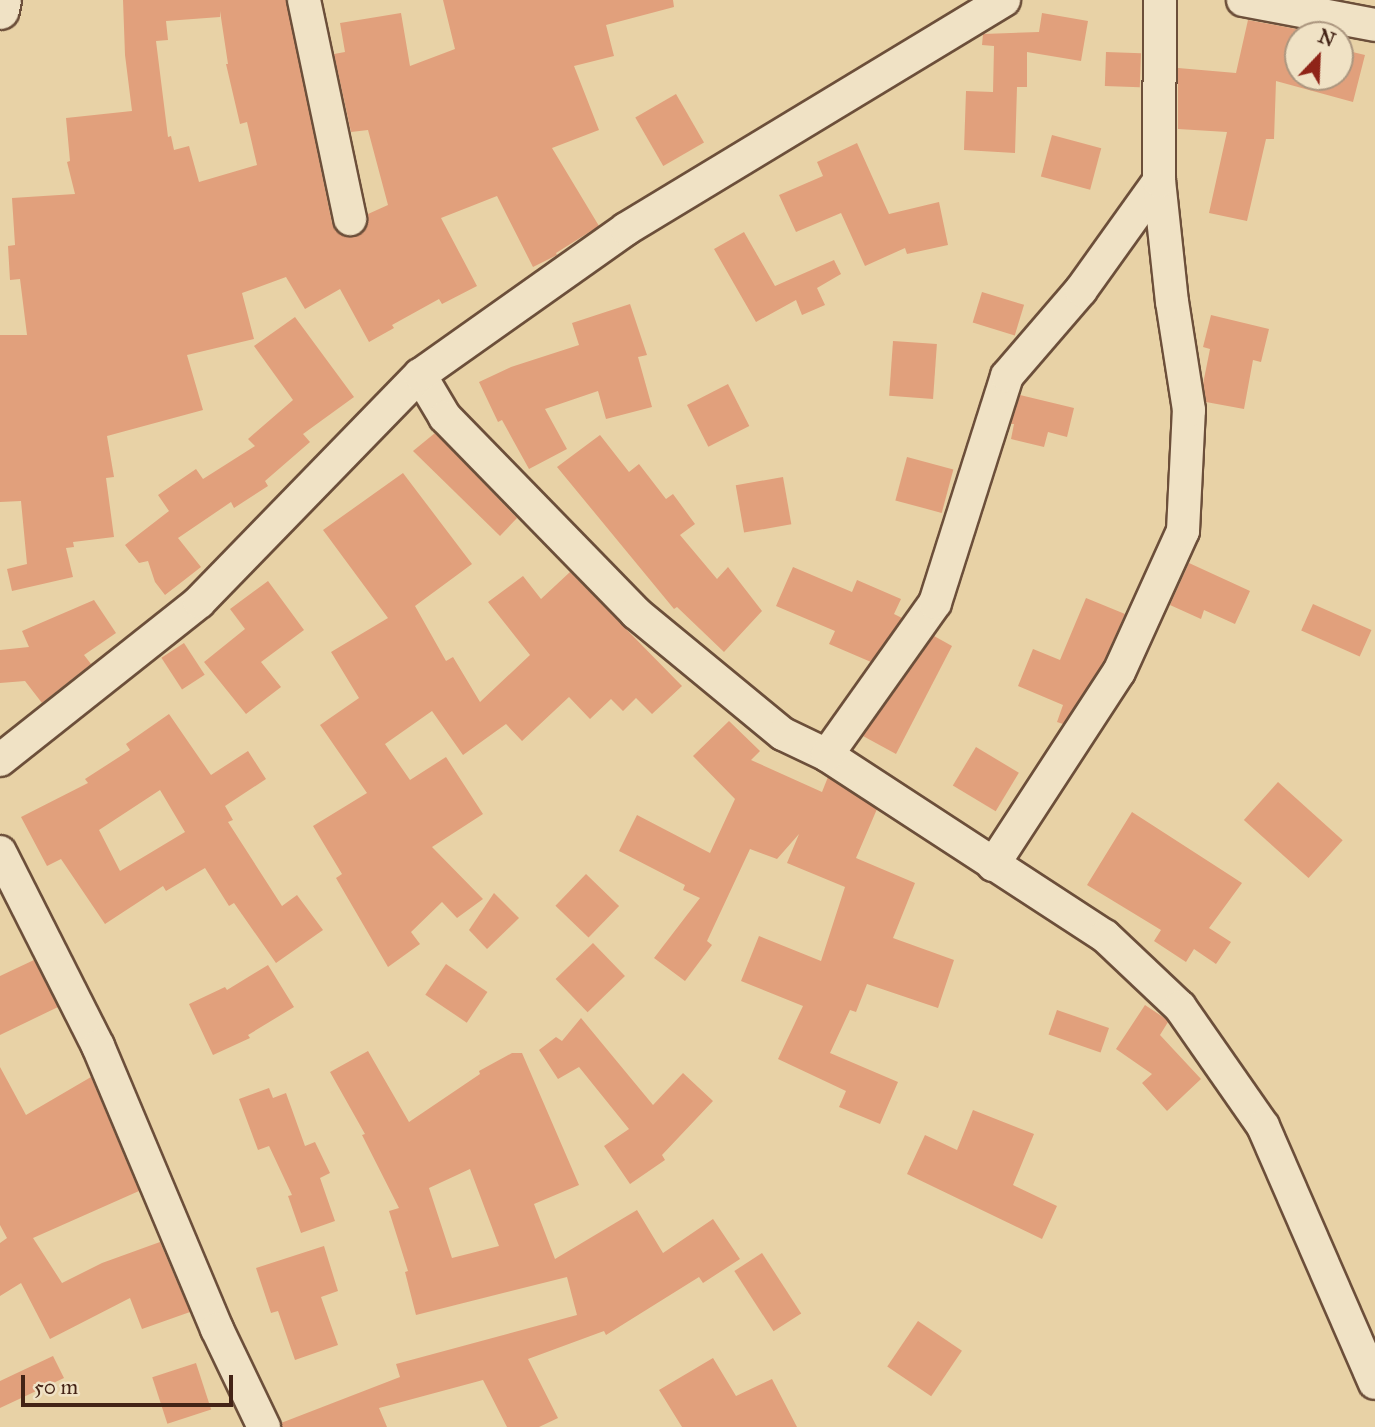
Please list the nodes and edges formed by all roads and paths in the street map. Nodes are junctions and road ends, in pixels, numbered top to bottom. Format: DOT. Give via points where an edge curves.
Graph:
graph roads {
  1 [pos="2,0"];
  2 [pos="304,0"];
  3 [pos="1004,0"];
  4 [pos="1160,0"];
  5 [pos="1243,0"];
  6 [pos="0,10"];
  7 [pos="1375,25"];
  8 [pos="1159,181"];
  9 [pos="350,219"];
  10 [pos="420,374"];
  11 [pos="827,755"];
  12 [pos="0,760"];
  13 [pos="0,852"];
  14 [pos="993,865"];
  15 [pos="1375,1383"];
  16 [pos="264,1427"];
  1 -- 6 [label="street"];
  2 -- 9 [label="street"];
  3 -- 10 [label="street" via="626,229"];
  4 -- 8 [label="street"];
  5 -- 7 [label="street"];
  8 -- 11 [label="street" via="1081,290 1007,376 935,603"];
  8 -- 14 [label="street" via="1189,410 1183,531 1119,672"];
  10 -- 11 [label="street" via="445,418 636,613 783,734"];
  10 -- 12 [label="street" via="200,602"];
  11 -- 14 [label="street"];
  13 -- 16 [label="street" via="98,1046 217,1329"];
  14 -- 15 [label="street" via="1105,936 1180,1007 1263,1126"];
}
